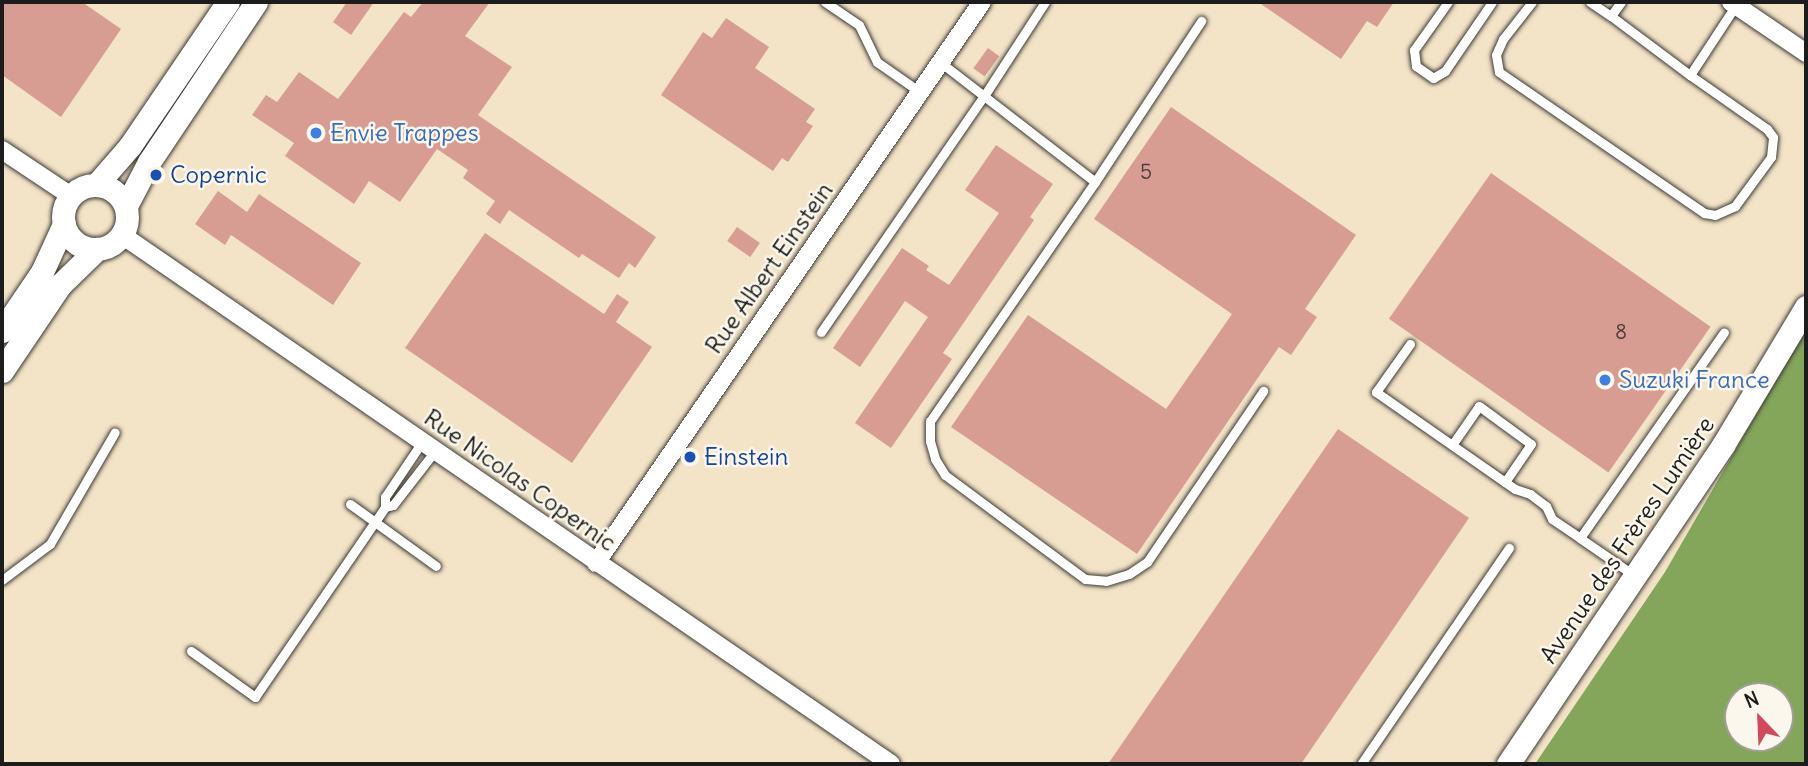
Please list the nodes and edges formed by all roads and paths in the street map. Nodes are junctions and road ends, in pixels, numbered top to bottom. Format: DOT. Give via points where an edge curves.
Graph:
graph roads {
  1 [pos="228,2"];
  2 [pos="256,2"];
  3 [pos="825,2"];
  4 [pos="982,2"];
  5 [pos="1045,2"];
  6 [pos="1448,2"];
  7 [pos="1492,2"];
  8 [pos="1532,2"];
  9 [pos="1590,2"];
  10 [pos="1621,2"];
  11 [pos="1733,3"];
  12 [pos="1611,16"];
  13 [pos="1201,21"];
  14 [pos="1806,53"];
  15 [pos="940,62"];
  16 [pos="1690,75"];
  17 [pos="920,92"];
  18 [pos="984,96"];
  19 [pos="2,150"];
  20 [pos="1095,182"];
  21 [pos="97,184"];
  22 [pos="71,196"];
  23 [pos="126,206"];
  24 [pos="64,224"];
  25 [pos="122,235"];
  26 [pos="97,249"];
  27 [pos="1806,307"];
  28 [pos="2,331"];
  29 [pos="821,332"];
  30 [pos="1724,332"];
  31 [pos="1410,344"];
  32 [pos="2,371"];
  33 [pos="1263,391"];
  34 [pos="115,432"];
  35 [pos="1452,445"];
  36 [pos="428,447"];
  37 [pos="1505,482"];
  38 [pos="350,504"];
  39 [pos="385,507"];
  40 [pos="374,522"];
  41 [pos="1580,538"];
  42 [pos="1509,548"];
  43 [pos="596,562"];
  44 [pos="436,566"];
  45 [pos="1636,577"];
  46 [pos="2,580"];
  47 [pos="191,651"];
  48 [pos="891,764"];
  49 [pos="1361,764"];
  50 [pos="1508,764"];
  1 -- 21 [label="street" via="130,146"];
  2 -- 23 [label="street" via="149,162"];
  3 -- 17 [label="lane" via="859,25 877,62"];
  4 -- 15 [label="street, Rue Albert Einstein"];
  5 -- 18 [label="lane"];
  6 -- 7 [label="lane" via="1414,50 1416,66 1433,78 1445,71"];
  8 -- 16 [label="lane" via="1503,39 1496,55 1499,72 1704,213 1715,215 1735,206 1771,157 1773,137"];
  9 -- 12 [label="lane"];
  10 -- 12 [label="lane"];
  11 -- 14 [label="street"];
  11 -- 16 [label="lane"];
  12 -- 16 [label="lane"];
  13 -- 20 [label="lane"];
  15 -- 17 [label="street, Rue Albert Einstein"];
  15 -- 18 [label="lane"];
  17 -- 43 [label="street, Rue Albert Einstein"];
  18 -- 20 [label="lane"];
  18 -- 29 [label="lane"];
  19 -- 22 [label="street"];
  20 -- 33 [label="lane" via="930,421 930,442 945,474 1085,579 1129,574 1147,562"];
  21 -- 22 [label="street"];
  21 -- 23 [label="street" via="115,191"];
  22 -- 24 [label="street"];
  23 -- 25 [label="street"];
  24 -- 26 [label="street" via="76,242"];
  24 -- 28 [label="street" via="42,272"];
  25 -- 26 [label="street"];
  25 -- 36 [label="street, Rue Nicolas Copernic"];
  26 -- 32 [label="street" via="60,285"];
  27 -- 45 [label="street, Avenue des Frères Lumière"];
  30 -- 41 [label="lane"];
  31 -- 35 [label="lane" via="1376,392"];
  34 -- 46 [label="lane" via="50,544"];
  35 -- 37 [label="lane"];
  35 -- 37 [label="lane" via="1479,406 1531,444"];
  36 -- 39 [label="lane" via="385,498"];
  36 -- 39 [label="lane" via="393,505"];
  36 -- 43 [label="street, Rue Nicolas Copernic"];
  37 -- 41 [label="lane" via="1546,506 1552,519"];
  38 -- 40 [label="lane"];
  39 -- 40 [label="lane"];
  40 -- 44 [label="lane"];
  40 -- 47 [label="lane" via="255,696"];
  41 -- 45 [label="lane"];
  42 -- 49 [label="lane"];
  43 -- 48 [label="street, Rue Nicolas Copernic"];
  45 -- 50 [label="street, Avenue des Frères Lumière"];
}
